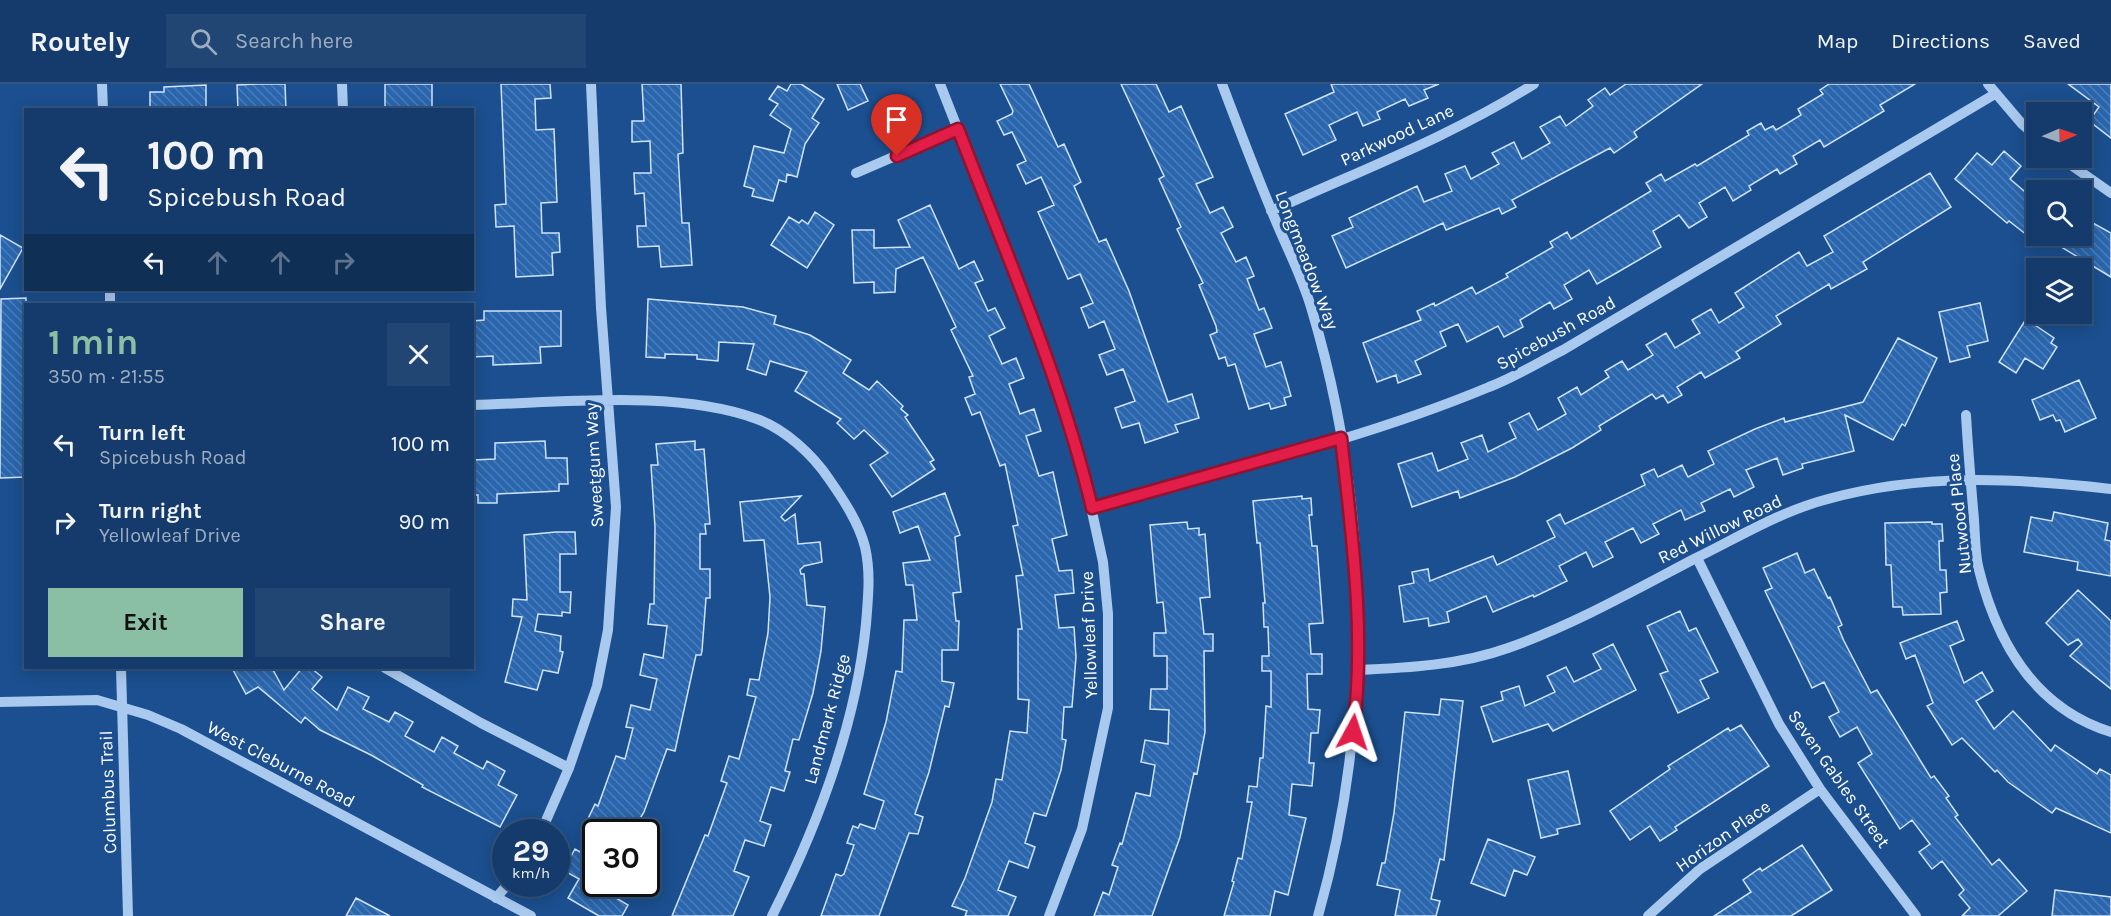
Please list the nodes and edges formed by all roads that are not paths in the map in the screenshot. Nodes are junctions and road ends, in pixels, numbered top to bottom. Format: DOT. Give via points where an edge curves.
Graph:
graph roads {
  1 [pos="102,84"];
  2 [pos="342,84"];
  3 [pos="591,84"];
  4 [pos="940,84"];
  5 [pos="1222,84"];
  6 [pos="1534,84"];
  7 [pos="1988,84"];
  8 [pos="1995,94"];
  9 [pos="103,108"];
  10 [pos="344,108"];
  11 [pos="2026,126"];
  12 [pos="958,129"];
  13 [pos="2075,168"];
  14 [pos="856,173"];
  15 [pos="2111,193"];
  16 [pos="1271,211"];
  17 [pos="608,402"];
  18 [pos="474,405"];
  19 [pos="1966,415"];
  20 [pos="1341,438"];
  21 [pos="1970,478"];
  22 [pos="2111,489"];
  23 [pos="1092,508"];
  24 [pos="1698,558"];
  25 [pos="121,669"];
  26 [pos="387,669"];
  27 [pos="1357,670"];
  28 [pos="0,702"];
  29 [pos="122,708"];
  30 [pos="2111,732"];
  31 [pos="569,768"];
  32 [pos="1821,789"];
  33 [pos="547,819"];
  34 [pos="492,895"];
  35 [pos="496,897"];
  36 [pos="128,916"];
  37 [pos="531,916"];
  38 [pos="772,916"];
  39 [pos="1049,916"];
  40 [pos="1318,916"];
  41 [pos="1648,916"];
  42 [pos="1916,916"];
  1 -- 9 [label="street"];
  2 -- 10 [label="street"];
  3 -- 17 [label="street, Sweetgum Way"];
  4 -- 12 [label="street, Yellowleaf Drive"];
  5 -- 16 [label="street, Longmeadow Way"];
  6 -- 16 [label="street, Parkwood Lane" via="1424,143"];
  7 -- 8 [label="street"];
  8 -- 11 [label="street"];
  8 -- 20 [label="street, Spicebush Road" via="1563,350 1482,390 1421,414"];
  12 -- 14 [label="street"];
  12 -- 23 [label="street, Yellowleaf Drive" via="1041,341 1078,448"];
  13 -- 15 [label="street"];
  16 -- 20 [label="street, Longmeadow Way" via="1310,304"];
  17 -- 18 [label="street, Landmark Ridge"];
  17 -- 31 [label="street, Sweetgum Way" via="616,507 608,630 597,686"];
  17 -- 38 [label="street, Landmark Ridge" via="682,402 758,419 785,435 819,464 843,499 864,546 869,584 856,687 837,763 798,865"];
  19 -- 21 [label="street, Nutwood Place"];
  20 -- 23 [label="street, Spicebush Road"];
  20 -- 27 [label="street, Longmeadow Way" via="1355,550"];
  21 -- 22 [label="street, Red Willow Road"];
  21 -- 24 [label="street, Red Willow Road" via="1827,499 1775,518"];
  21 -- 30 [label="street, Nutwood Place" via="1978,565 1998,627 2014,659 2058,706"];
  23 -- 39 [label="street, Yellowleaf Drive" via="1108,614 1108,708 1082,829"];
  24 -- 27 [label="street, Red Willow Road" via="1559,627 1507,648 1418,666"];
  24 -- 32 [label="street, Seven Gables Street" via="1779,724"];
  25 -- 29 [label="street, Columbus Trail"];
  26 -- 31 [label="street"];
  27 -- 40 [label="street, Longmeadow Way" via="1346,795"];
  28 -- 29 [label="street, West Cleburne Road" via="97,700"];
  29 -- 34 [label="street, West Cleburne Road" via="182,729"];
  29 -- 36 [label="street, Columbus Trail"];
  31 -- 33 [label="street, Sweetgum Way"];
  32 -- 41 [label="street, Horizon Place" via="1700,869"];
  32 -- 42 [label="street, Seven Gables Street"];
  35 -- 37 [label="street, West Cleburne Road"];
}
